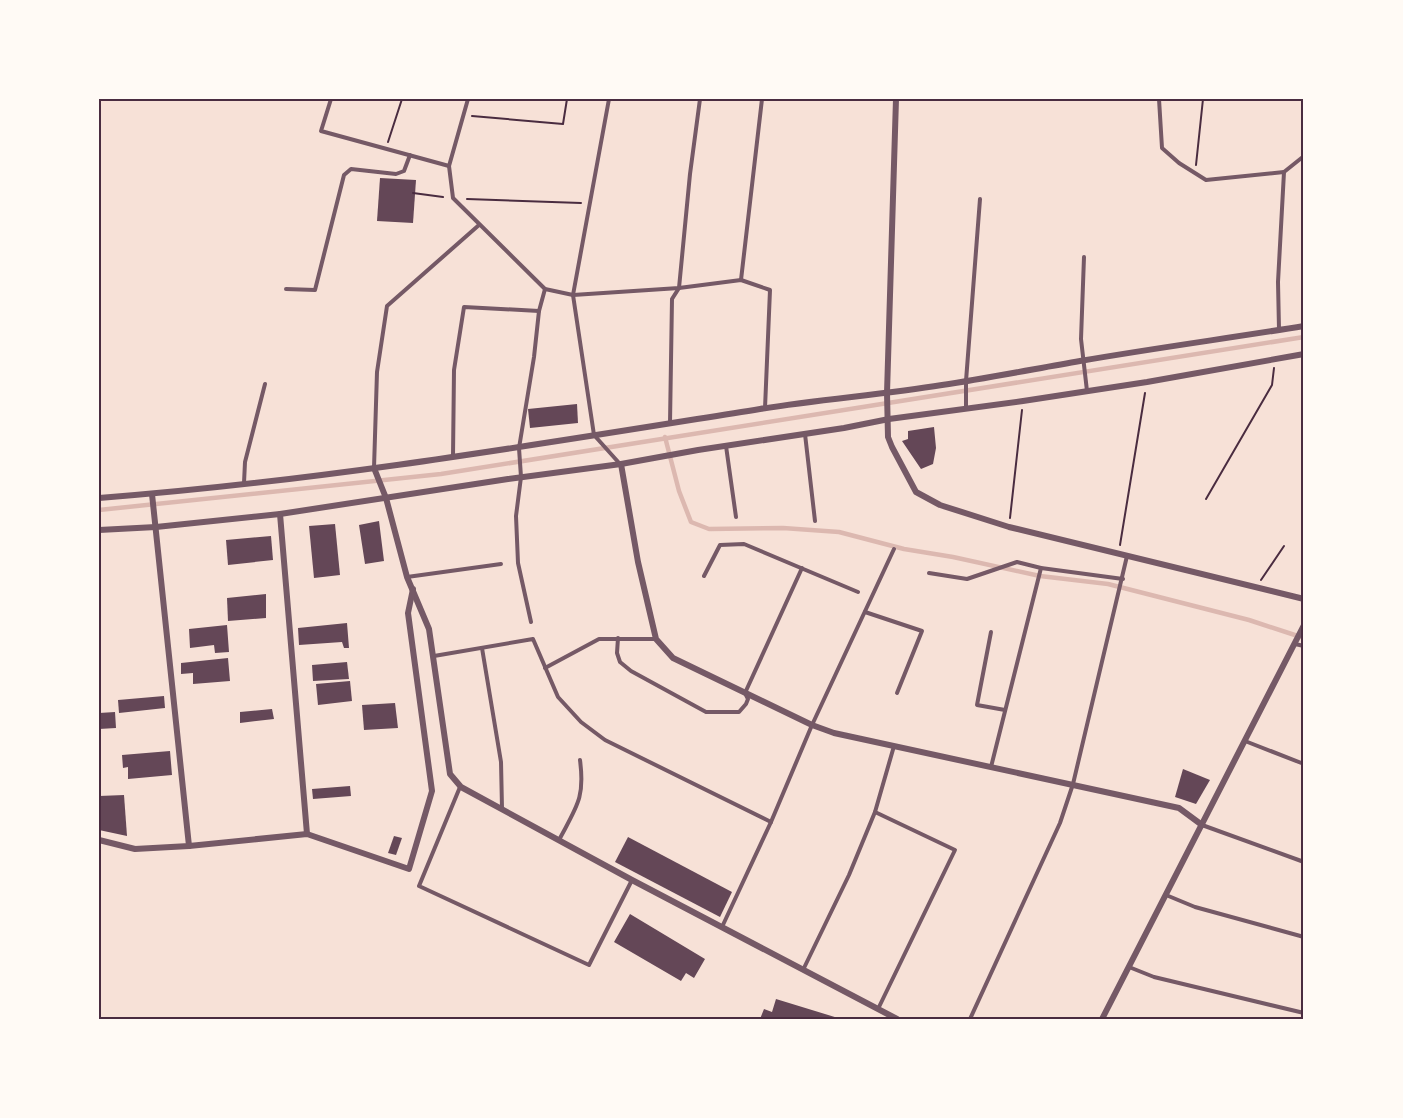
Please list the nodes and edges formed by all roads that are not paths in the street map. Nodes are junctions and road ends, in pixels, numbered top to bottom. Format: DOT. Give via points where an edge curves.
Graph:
graph roads {
  1 [pos="331,99"];
  2 [pos="468,99"];
  3 [pos="609,99"];
  4 [pos="700,99"];
  5 [pos="762,99"];
  6 [pos="896,99"];
  7 [pos="1160,99"];
  8 [pos="410,155"];
  9 [pos="1304,156"];
  10 [pos="449,166"];
  11 [pos="1284,172"];
  12 [pos="980,199"];
  13 [pos="479,225"];
  14 [pos="1084,256"];
  15 [pos="741,280"];
  16 [pos="679,288"];
  17 [pos="286,289"];
  18 [pos="545,289"];
  19 [pos="573,295"];
  20 [pos="539,311"];
  21 [pos="1304,326"];
  22 [pos="1280,330"];
  23 [pos="1304,354"];
  24 [pos="1082,360"];
  25 [pos="966,381"];
  26 [pos="265,384"];
  27 [pos="1087,391"];
  28 [pos="887,393"];
  29 [pos="765,408"];
  30 [pos="966,409"];
  31 [pos="889,419"];
  32 [pos="670,424"];
  33 [pos="805,434"];
  34 [pos="594,435"];
  35 [pos="726,446"];
  36 [pos="519,448"];
  37 [pos="453,456"];
  38 [pos="621,464"];
  39 [pos="374,468"];
  40 [pos="521,477"];
  41 [pos="244,483"];
  42 [pos="152,494"];
  43 [pos="99,498"];
  44 [pos="386,498"];
  45 [pos="280,514"];
  46 [pos="736,517"];
  47 [pos="815,521"];
  48 [pos="156,527"];
  49 [pos="99,530"];
  50 [pos="894,549"];
  51 [pos="1128,555"];
  52 [pos="501,564"];
  53 [pos="802,568"];
  54 [pos="1041,568"];
  55 [pos="929,573"];
  56 [pos="704,576"];
  57 [pos="407,577"];
  58 [pos="1122,579"];
  59 [pos="413,588"];
  60 [pos="858,592"];
  61 [pos="1304,599"];
  62 [pos="865,612"];
  63 [pos="531,622"];
  64 [pos="1304,625"];
  65 [pos="991,632"];
  66 [pos="618,638"];
  67 [pos="656,639"];
  68 [pos="1294,643"];
  69 [pos="1304,646"];
  70 [pos="482,648"];
  71 [pos="432,657"];
  72 [pos="545,669"];
  73 [pos="744,693"];
  74 [pos="897,693"];
  75 [pos="1005,710"];
  76 [pos="813,725"];
  77 [pos="1245,741"];
  78 [pos="894,746"];
  79 [pos="580,759"];
  80 [pos="1304,764"];
  81 [pos="991,767"];
  82 [pos="1073,784"];
  83 [pos="461,787"];
  84 [pos="502,809"];
  85 [pos="875,812"];
  86 [pos="771,822"];
  87 [pos="1202,825"];
  88 [pos="307,834"];
  89 [pos="99,840"];
  90 [pos="559,840"];
  91 [pos="189,846"];
  92 [pos="1304,862"];
  93 [pos="632,880"];
  94 [pos="1166,895"];
  95 [pos="722,927"];
  96 [pos="1304,937"];
  97 [pos="1129,967"];
  98 [pos="803,970"];
  99 [pos="878,1009"];
  100 [pos="1304,1013"];
  101 [pos="897,1019"];
  102 [pos="970,1019"];
  103 [pos="1102,1019"];
  1 -- 8 [label="lane" via="321,131"];
  2 -- 10 [label="lane"];
  3 -- 19 [label="lane"];
  4 -- 16 [label="lane"];
  5 -- 15 [label="lane"];
  6 -- 28 [label="street"];
  7 -- 11 [label="lane" via="1162,148 1206,180"];
  8 -- 10 [label="lane"];
  8 -- 17 [label="lane" via="404,171 396,174 351,169 344,175 315,290"];
  9 -- 11 [label="lane"];
  10 -- 13 [label="lane" via="453,198"];
  11 -- 22 [label="lane" via="1278,282"];
  12 -- 25 [label="lane"];
  13 -- 18 [label="lane"];
  13 -- 39 [label="lane" via="387,306 378,372"];
  14 -- 24 [label="lane"];
  15 -- 16 [label="lane"];
  15 -- 29 [label="lane" via="770,290"];
  16 -- 19 [label="lane"];
  16 -- 32 [label="lane" via="672,299"];
  18 -- 19 [label="lane"];
  18 -- 20 [label="lane"];
  19 -- 34 [label="lane"];
  20 -- 36 [label="lane"];
  20 -- 37 [label="lane" via="464,307 454,370"];
  21 -- 22 [label="street"];
  22 -- 24 [label="street"];
  23 -- 27 [label="street"];
  24 -- 25 [label="street"];
  24 -- 27 [label="lane"];
  25 -- 28 [label="street"];
  25 -- 30 [label="lane"];
  26 -- 41 [label="lane" via="245,462"];
  27 -- 30 [label="street"];
  28 -- 29 [label="street"];
  28 -- 31 [label="street"];
  29 -- 32 [label="street"];
  30 -- 31 [label="street"];
  31 -- 33 [label="street"];
  31 -- 51 [label="street" via="888,437 916,492 940,505 1009,526"];
  32 -- 34 [label="street"];
  33 -- 35 [label="street"];
  33 -- 47 [label="lane"];
  34 -- 36 [label="street"];
  34 -- 38 [label="lane"];
  35 -- 38 [label="street"];
  35 -- 46 [label="lane"];
  36 -- 37 [label="street"];
  36 -- 40 [label="lane"];
  37 -- 39 [label="street"];
  38 -- 40 [label="street"];
  38 -- 67 [label="street"];
  39 -- 41 [label="street"];
  39 -- 44 [label="street"];
  40 -- 44 [label="street"];
  40 -- 63 [label="lane" via="516,516 518,563"];
  41 -- 42 [label="street"];
  42 -- 43 [label="street"];
  42 -- 48 [label="street"];
  44 -- 45 [label="street"];
  44 -- 57 [label="street"];
  45 -- 48 [label="street"];
  45 -- 88 [label="street"];
  48 -- 49 [label="street"];
  48 -- 91 [label="street"];
  50 -- 62 [label="lane"];
  51 -- 58 [label="lane"];
  51 -- 61 [label="street"];
  52 -- 57 [label="lane"];
  53 -- 56 [label="lane" via="744,544 720,545"];
  53 -- 60 [label="lane"];
  53 -- 73 [label="lane"];
  54 -- 55 [label="lane" via="1017,562 967,579"];
  54 -- 58 [label="lane"];
  54 -- 75 [label="lane"];
  57 -- 59 [label="street"];
  58 -- 82 [label="lane"];
  59 -- 71 [label="street" via="429,629"];
  59 -- 88 [label="street" via="408,614 432,791 409,870"];
  62 -- 74 [label="lane" via="922,632"];
  62 -- 76 [label="lane"];
  64 -- 68 [label="street"];
  65 -- 75 [label="lane" via="977,705"];
  66 -- 67 [label="lane"];
  66 -- 72 [label="lane" via="599,639"];
  66 -- 73 [label="lane" via="616,653 620,662 706,712 739,712 748,699"];
  67 -- 73 [label="street" via="673,658"];
  68 -- 69 [label="lane"];
  68 -- 77 [label="street"];
  70 -- 71 [label="lane"];
  70 -- 72 [label="lane" via="533,639"];
  70 -- 84 [label="lane" via="501,762"];
  71 -- 83 [label="street" via="450,774"];
  72 -- 86 [label="lane" via="558,697 605,740"];
  73 -- 76 [label="street"];
  75 -- 81 [label="lane"];
  76 -- 78 [label="street"];
  76 -- 86 [label="lane"];
  77 -- 80 [label="lane"];
  77 -- 87 [label="street"];
  78 -- 81 [label="street"];
  78 -- 85 [label="lane"];
  79 -- 90 [label="lane" via="580,800"];
  81 -- 82 [label="street"];
  82 -- 87 [label="street" via="1179,808"];
  82 -- 102 [label="lane" via="1060,823"];
  83 -- 84 [label="street"];
  83 -- 93 [label="lane" via="419,886 589,965"];
  84 -- 90 [label="street"];
  85 -- 98 [label="lane"];
  85 -- 99 [label="lane" via="955,850"];
  86 -- 95 [label="lane"];
  87 -- 92 [label="lane"];
  87 -- 94 [label="street"];
  88 -- 91 [label="street"];
  89 -- 91 [label="street" via="135,849"];
  90 -- 93 [label="street"];
  93 -- 95 [label="street"];
  94 -- 96 [label="lane" via="1195,907"];
  94 -- 97 [label="street"];
  95 -- 98 [label="street"];
  97 -- 100 [label="lane" via="1154,977"];
  97 -- 103 [label="street"];
  98 -- 99 [label="street"];
  99 -- 101 [label="street"];
}
